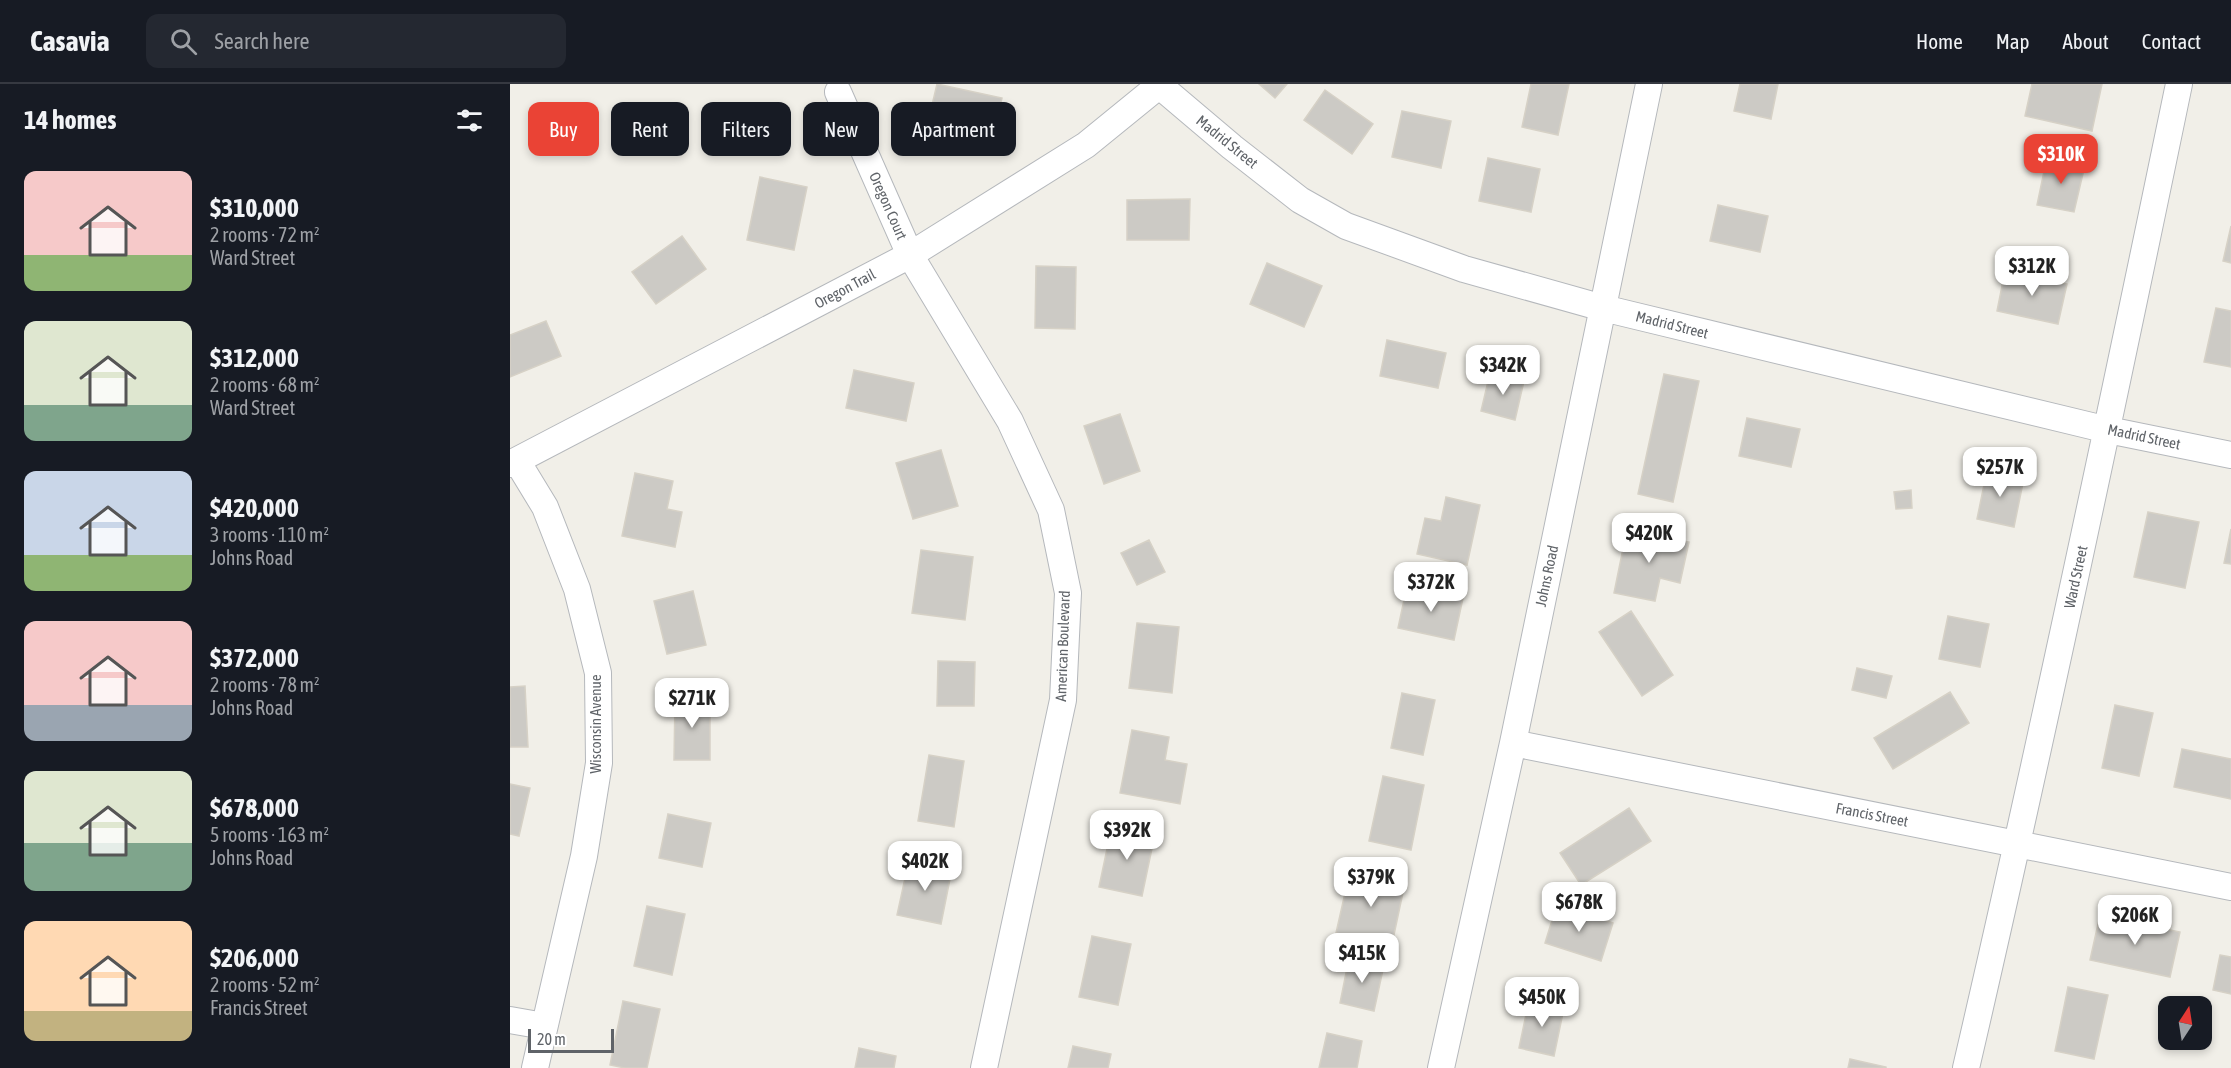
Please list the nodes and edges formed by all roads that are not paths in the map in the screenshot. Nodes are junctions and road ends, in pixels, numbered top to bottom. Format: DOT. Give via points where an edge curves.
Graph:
graph roads {
  1 [pos="1649,84"];
  2 [pos="2179,84"];
  3 [pos="1160,85"];
  4 [pos="838,92"];
  5 [pos="909,255"];
  6 [pos="1603,308"];
  7 [pos="2108,430"];
  8 [pos="2231,455"];
  9 [pos="514,463"];
  10 [pos="1513,743"];
  11 [pos="2018,844"];
  12 [pos="2231,887"];
  13 [pos="510,1020"];
  14 [pos="544,1026"];
  15 [pos="535,1068"];
  16 [pos="984,1068"];
  17 [pos="1441,1068"];
  18 [pos="1966,1068"];
  1 -- 6 [label="street, Johns Road"];
  2 -- 7 [label="street, Ward Street"];
  3 -- 5 [label="street, Oregon Trail" via="1086,145"];
  3 -- 6 [label="street, Madrid Street" via="1300,200 1346,226 1464,269"];
  4 -- 5 [label="street, Oregon Court"];
  5 -- 9 [label="street, Oregon Trail"];
  5 -- 16 [label="street, American Boulevard" via="1010,421 1051,510 1068,593 1063,700"];
  6 -- 7 [label="street, Madrid Street"];
  6 -- 10 [label="street, Johns Road"];
  7 -- 8 [label="street, Madrid Street"];
  7 -- 11 [label="street, Ward Street"];
  9 -- 14 [label="street, Wisconsin Avenue" via="544,507 577,589 598,673 599,763 584,856"];
  10 -- 11 [label="street, Francis Street"];
  10 -- 17 [label="street, Johns Road"];
  11 -- 12 [label="street, Francis Street"];
  11 -- 18 [label="street, Ward Street"];
  13 -- 14 [label="street"];
  14 -- 15 [label="street, Wisconsin Avenue"];
}
